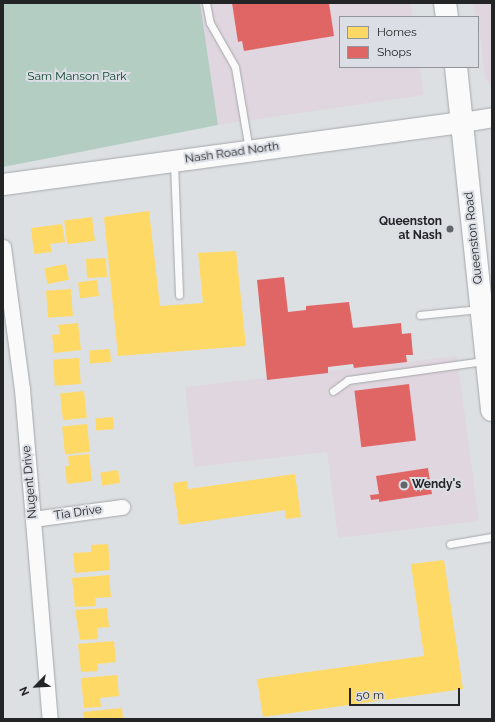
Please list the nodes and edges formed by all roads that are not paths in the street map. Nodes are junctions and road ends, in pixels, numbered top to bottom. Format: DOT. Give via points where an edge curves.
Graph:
graph roads {
  1 [pos="206,3"];
  2 [pos="445,3"];
  3 [pos="447,16"];
  4 [pos="456,68"];
  5 [pos="492,118"];
  6 [pos="462,122"];
  7 [pos="249,150"];
  8 [pos="173,160"];
  9 [pos="3,184"];
  10 [pos="3,247"];
  11 [pos="179,295"];
  12 [pos="481,308"];
  13 [pos="420,315"];
  14 [pos="489,361"];
  15 [pos="333,391"];
  16 [pos="492,410"];
  17 [pos="122,507"];
  18 [pos="34,519"];
  19 [pos="492,537"];
  20 [pos="450,544"];
  21 [pos="50,719"];
  1 -- 7 [label="lane" via="210,23 235,67"];
  2 -- 3 [label="main road"];
  4 -- 6 [label="main road, Queenston Road"];
  5 -- 6 [label="street"];
  6 -- 7 [label="main road, Nash Road North"];
  6 -- 12 [label="main road, Queenston Road"];
  7 -- 8 [label="main road, Nash Road North"];
  8 -- 9 [label="main road, Nash Road North"];
  8 -- 11 [label="lane"];
  10 -- 18 [label="street, Nugent Drive" via="22,389"];
  12 -- 13 [label="lane"];
  12 -- 14 [label="main road, Queenston Road"];
  14 -- 15 [label="lane" via="348,380"];
  14 -- 16 [label="main road, Queenston Road"];
  17 -- 18 [label="street, Tia Drive"];
  18 -- 21 [label="street, Nugent Drive"];
  19 -- 20 [label="lane"];
}
